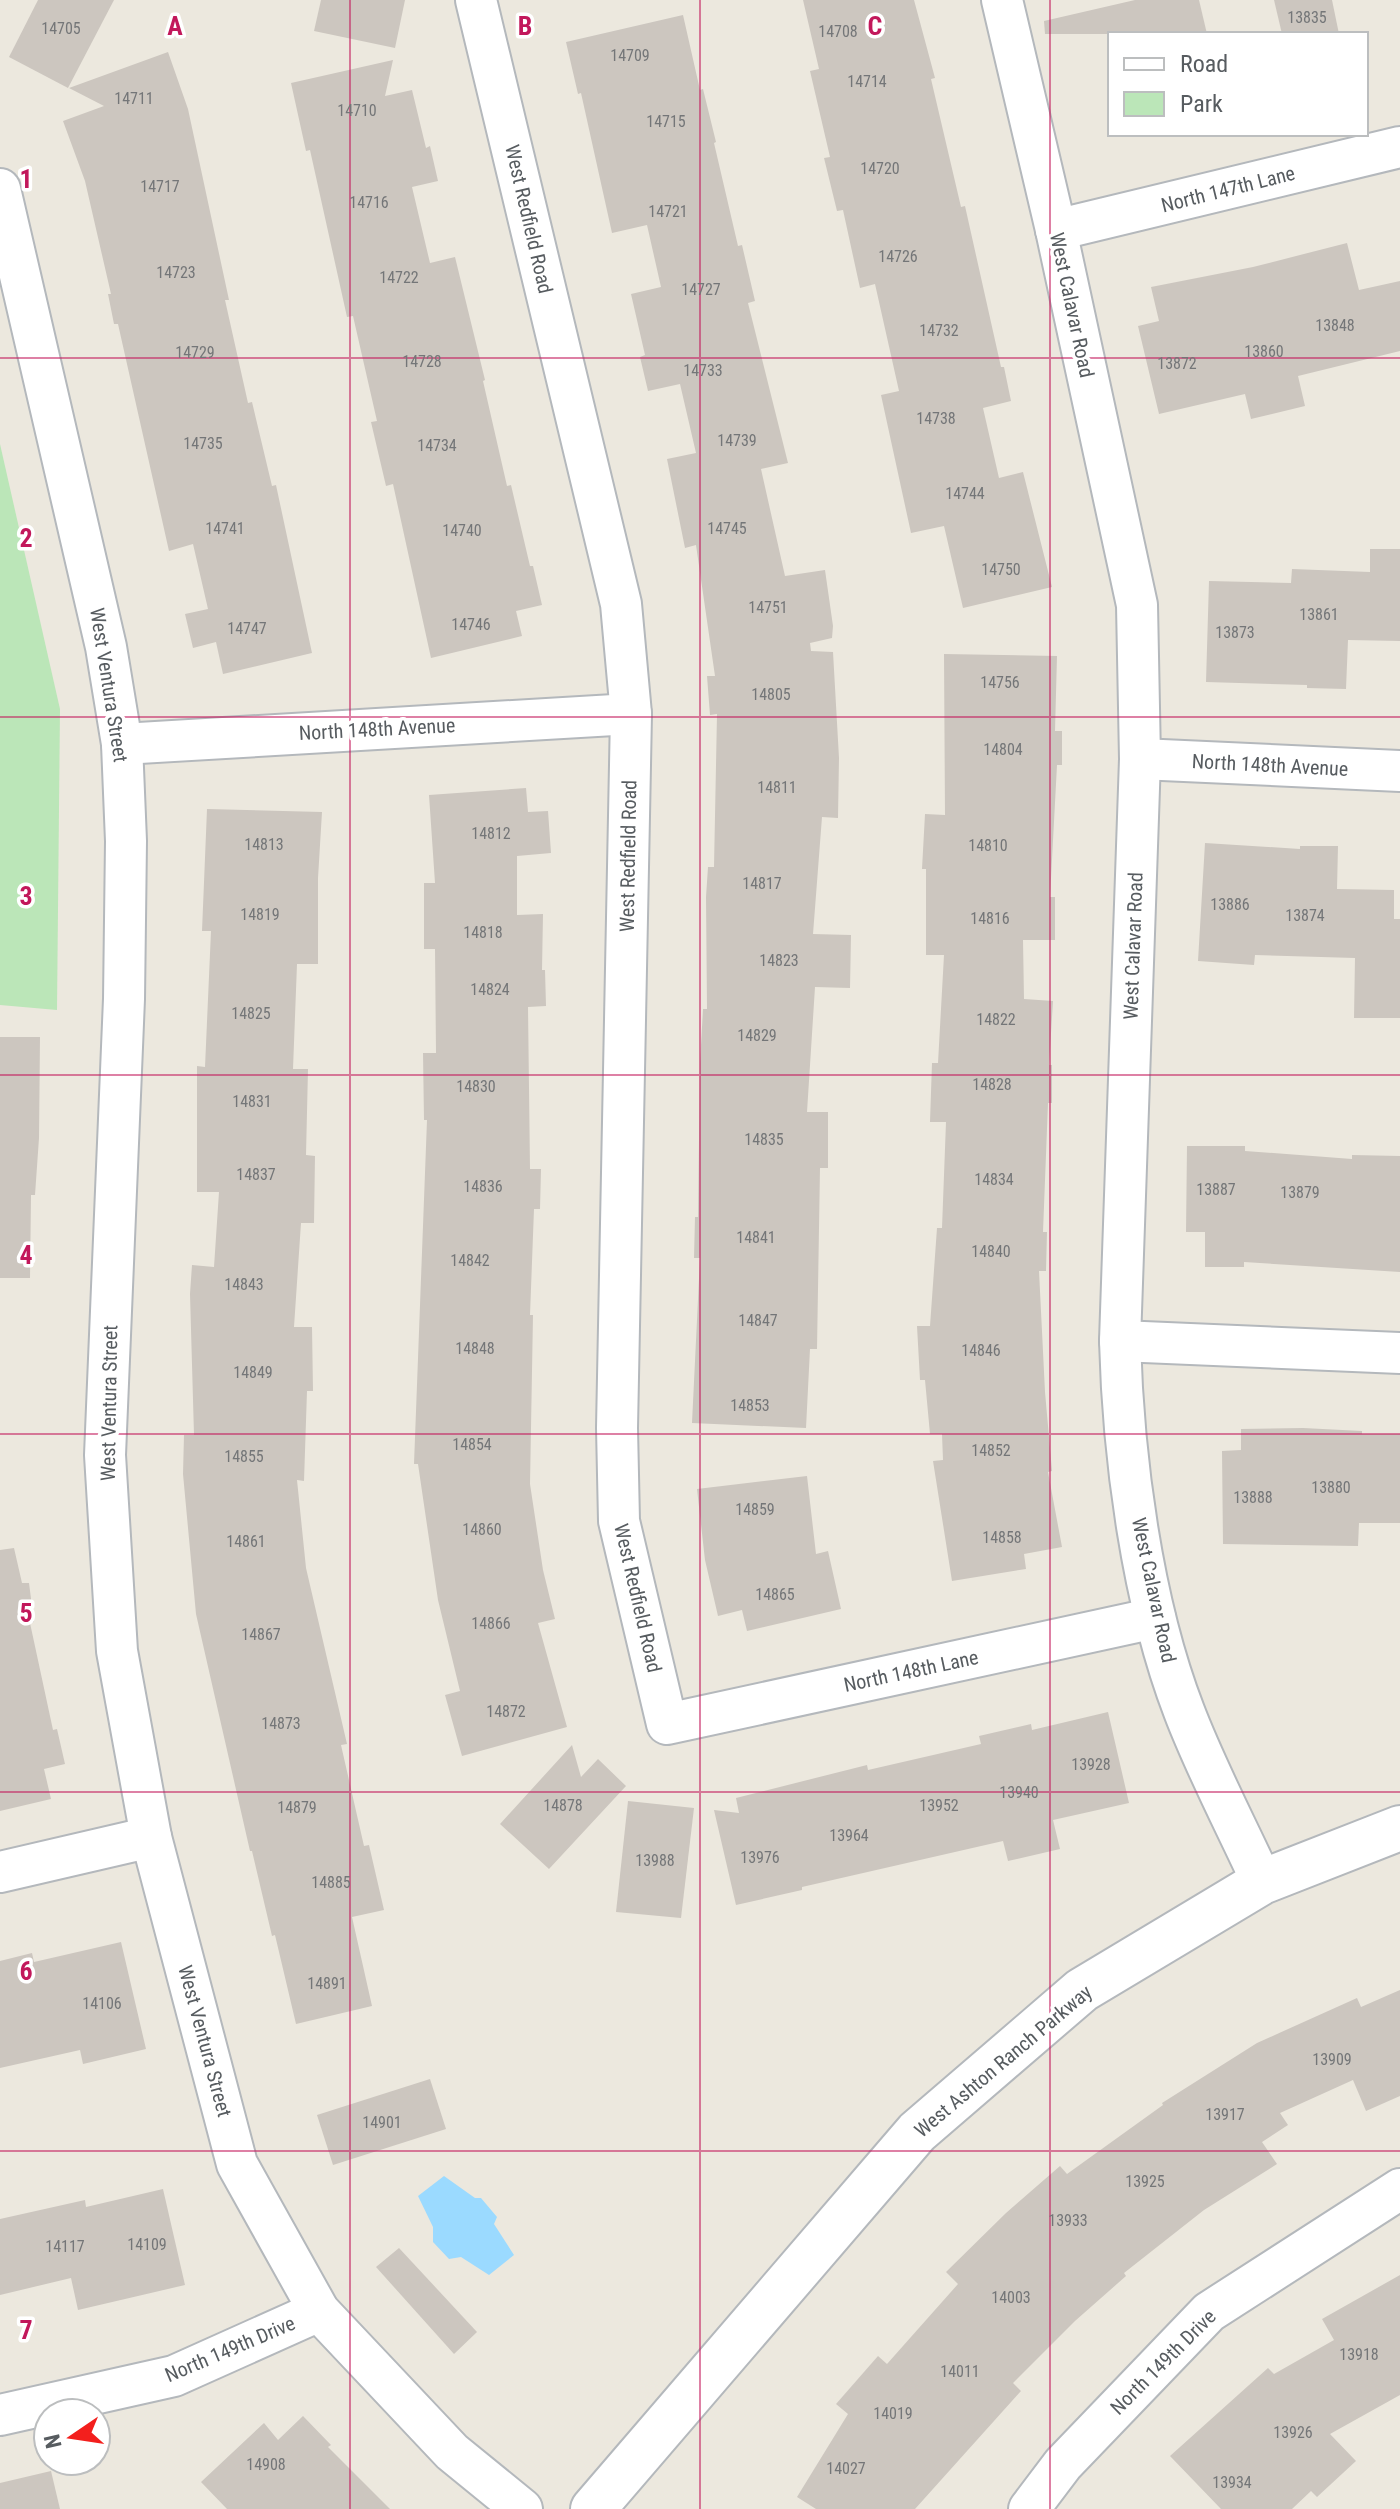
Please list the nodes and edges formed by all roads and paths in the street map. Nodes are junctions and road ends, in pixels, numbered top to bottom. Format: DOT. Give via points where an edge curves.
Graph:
graph roads {
  1 [pos="476,0"];
  2 [pos="1002,0"];
  3 [pos="1400,147"];
  4 [pos="0,189"];
  5 [pos="1056,230"];
  6 [pos="631,714"];
  7 [pos="122,744"];
  8 [pos="1140,759"];
  9 [pos="1400,771"];
  10 [pos="1120,1341"];
  11 [pos="1400,1353"];
  12 [pos="1155,1618"];
  13 [pos="667,1724"];
  14 [pos="1400,1828"];
  15 [pos="151,1837"];
  16 [pos="0,1872"];
  17 [pos="1262,1882"];
  18 [pos="1400,2189"];
  19 [pos="319,2311"];
  20 [pos="0,2415"];
  21 [pos="522,2509"];
  22 [pos="593,2509"];
  23 [pos="1029,2509"];
  1 -- 6 [label="street, West Redfield Road" via="621,604"];
  2 -- 5 [label="street, West Calavar Road"];
  3 -- 5 [label="street, North 147th Lane"];
  4 -- 7 [label="street, West Ventura Street" via="106,647"];
  5 -- 8 [label="street, West Calavar Road" via="1137,605"];
  6 -- 7 [label="street, North 148th Avenue"];
  6 -- 13 [label="street, West Redfield Road" via="619,1521"];
  7 -- 15 [label="street, West Ventura Street" via="124,999 105,1455 117,1651"];
  8 -- 9 [label="street, North 148th Avenue"];
  8 -- 10 [label="street, West Calavar Road"];
  10 -- 11 [label="street"];
  10 -- 12 [label="street, West Calavar Road" via="1121,1409"];
  12 -- 13 [label="street, North 148th Lane"];
  12 -- 17 [label="street, West Calavar Road" via="1183,1710"];
  14 -- 17 [label="street, West Ashton Ranch Parkway"];
  15 -- 16 [label="street"];
  15 -- 19 [label="street, West Ventura Street" via="237,2164"];
  17 -- 22 [label="street, West Ashton Ranch Parkway" via="1082,1990 917,2132"];
  18 -- 23 [label="street, North 149th Drive" via="1209,2312 1063,2464"];
  19 -- 20 [label="street, North 149th Drive" via="174,2376"];
  19 -- 21 [label="street, West Ventura Street" via="452,2452"];
}
